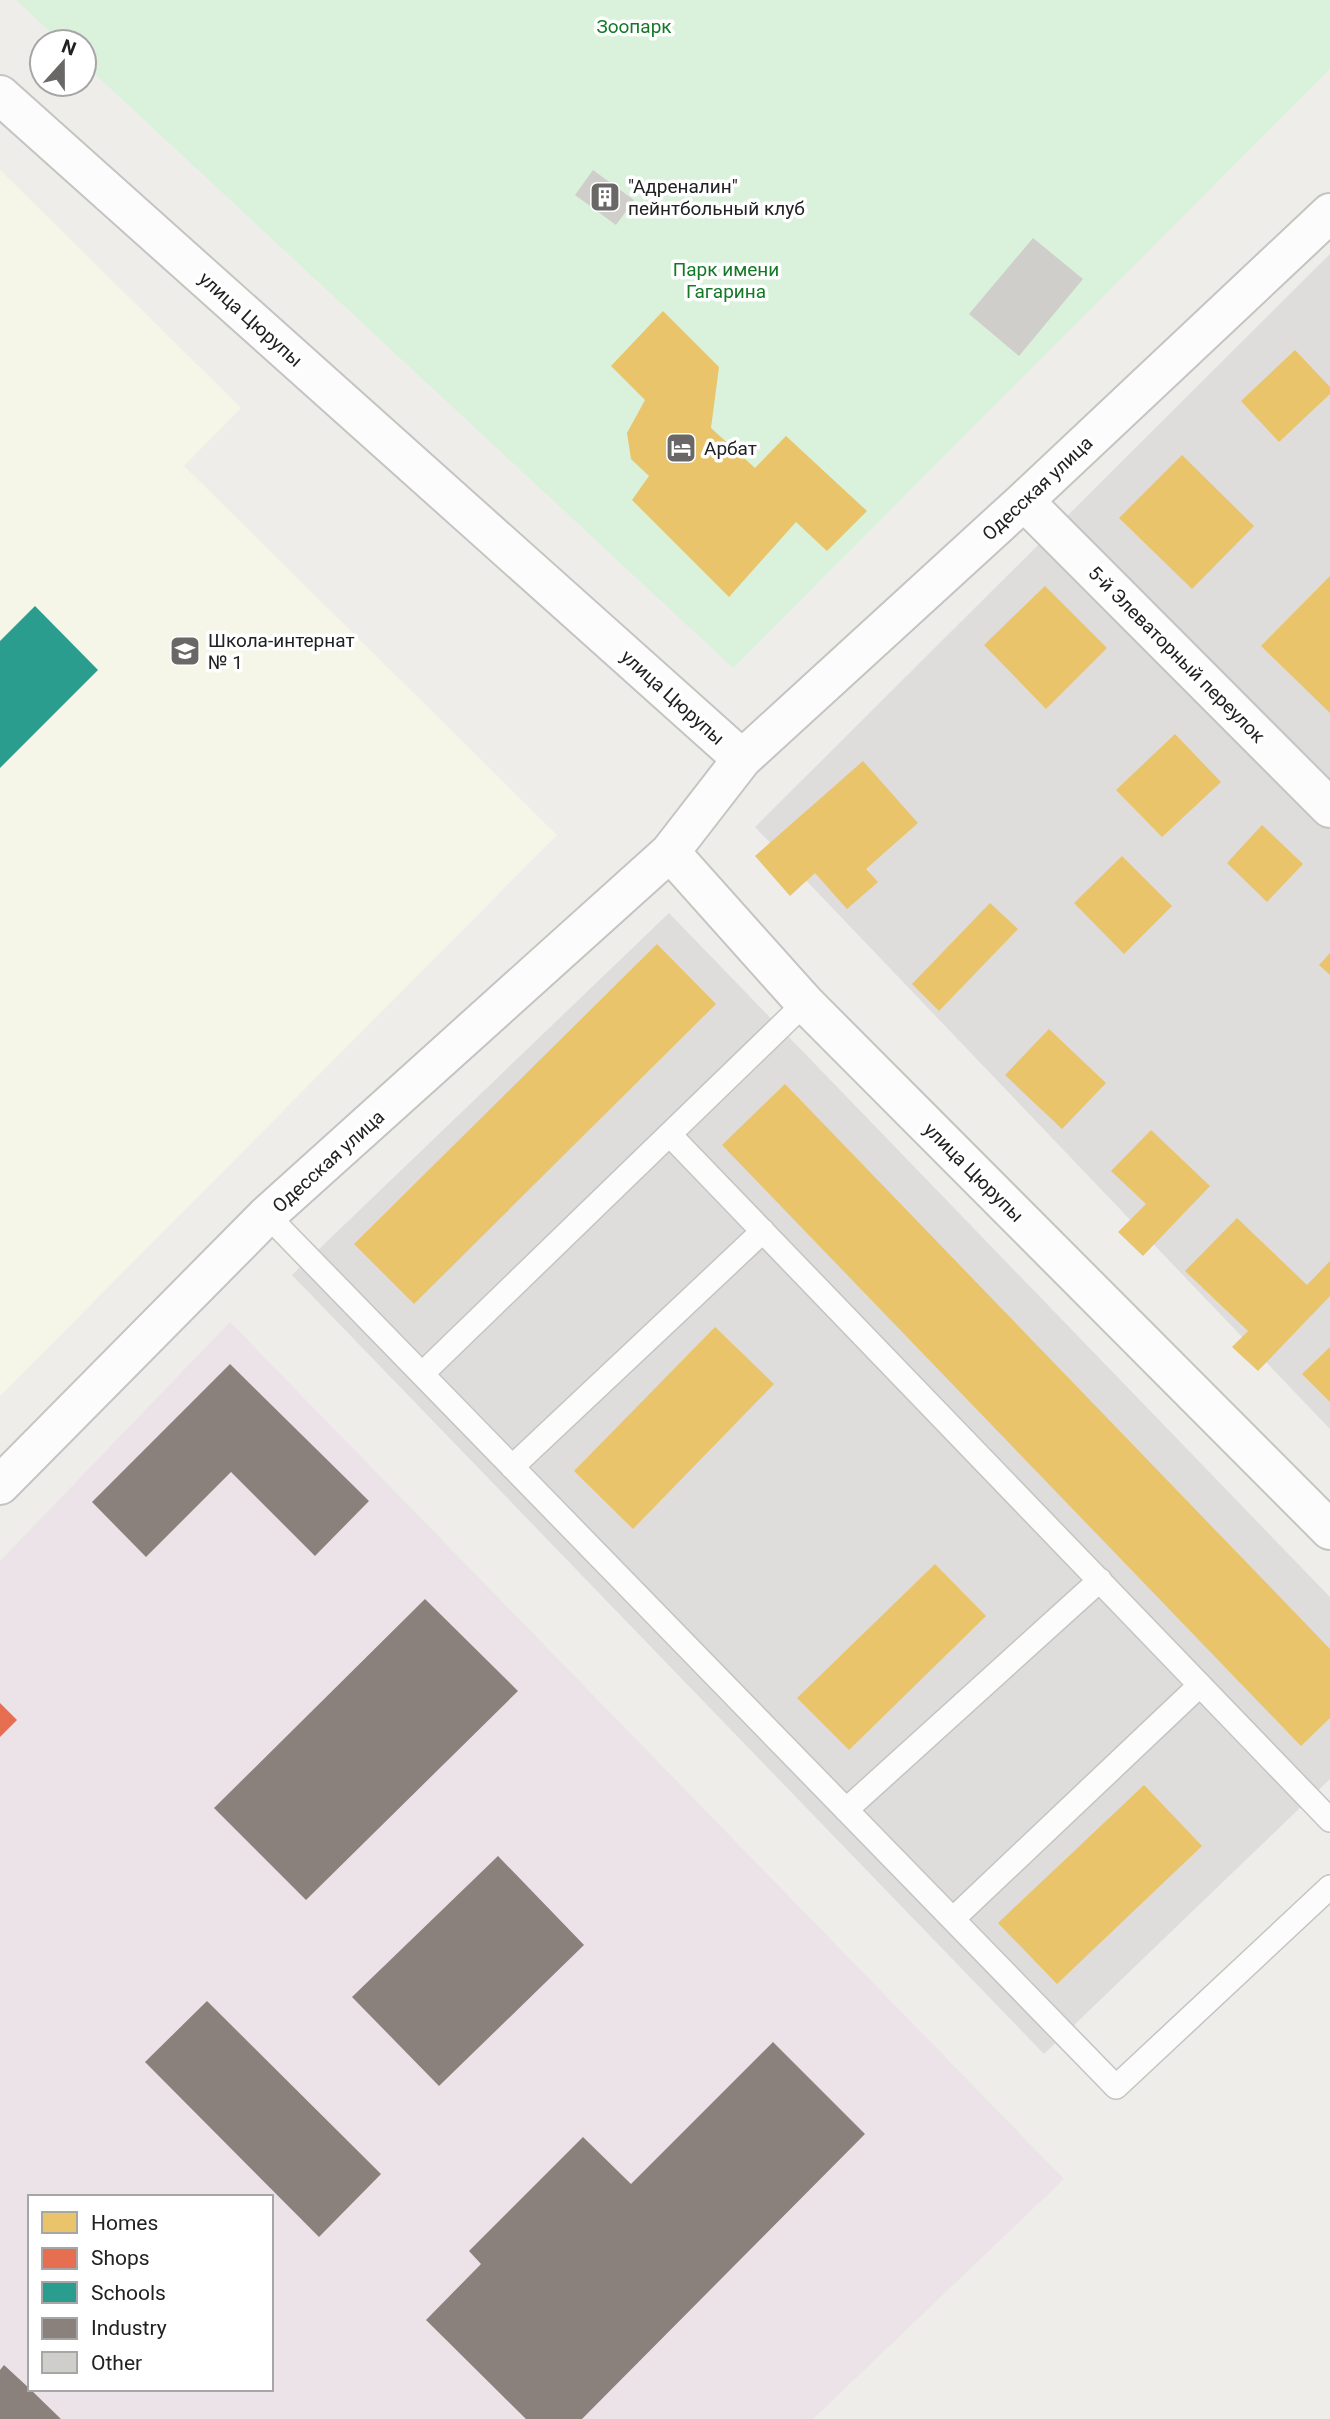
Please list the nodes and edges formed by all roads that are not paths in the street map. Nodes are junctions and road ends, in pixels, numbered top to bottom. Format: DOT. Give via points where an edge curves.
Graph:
graph roads {
  1 [pos="0,95"];
  2 [pos="1330,213"];
  3 [pos="1024,501"];
  4 [pos="742,759"];
  5 [pos="1330,808"];
  6 [pos="670,852"];
  7 [pos="805,1003"];
  8 [pos="670,1135"];
  9 [pos="267,1215"];
  10 [pos="763,1231"];
  11 [pos="422,1374"];
  12 [pos="512,1467"];
  13 [pos="0,1485"];
  14 [pos="1330,1530"];
  15 [pos="1100,1580"];
  16 [pos="1200,1685"];
  17 [pos="846,1810"];
  18 [pos="1330,1820"];
  19 [pos="1330,1887"];
  20 [pos="953,1919"];
  1 -- 4 [label="street, улица Цюрупы"];
  2 -- 3 [label="street, Одесская улица"];
  3 -- 4 [label="street, Одесская улица"];
  3 -- 5 [label="street, 5-й Элеваторный переулок"];
  4 -- 6 [label="street, улица Цюрупы"];
  6 -- 7 [label="street, улица Цюрупы"];
  6 -- 9 [label="street, Одесская улица"];
  7 -- 8 [label="lane"];
  7 -- 14 [label="street, улица Цюрупы"];
  8 -- 10 [label="lane"];
  8 -- 11 [label="lane"];
  9 -- 11 [label="lane"];
  9 -- 13 [label="street, Одесская улица"];
  10 -- 12 [label="lane"];
  10 -- 15 [label="lane"];
  11 -- 12 [label="lane"];
  12 -- 17 [label="lane"];
  15 -- 16 [label="lane"];
  15 -- 17 [label="lane"];
  16 -- 18 [label="lane"];
  16 -- 20 [label="lane"];
  17 -- 20 [label="lane"];
  19 -- 20 [label="lane" via="1116,2087"];
}
